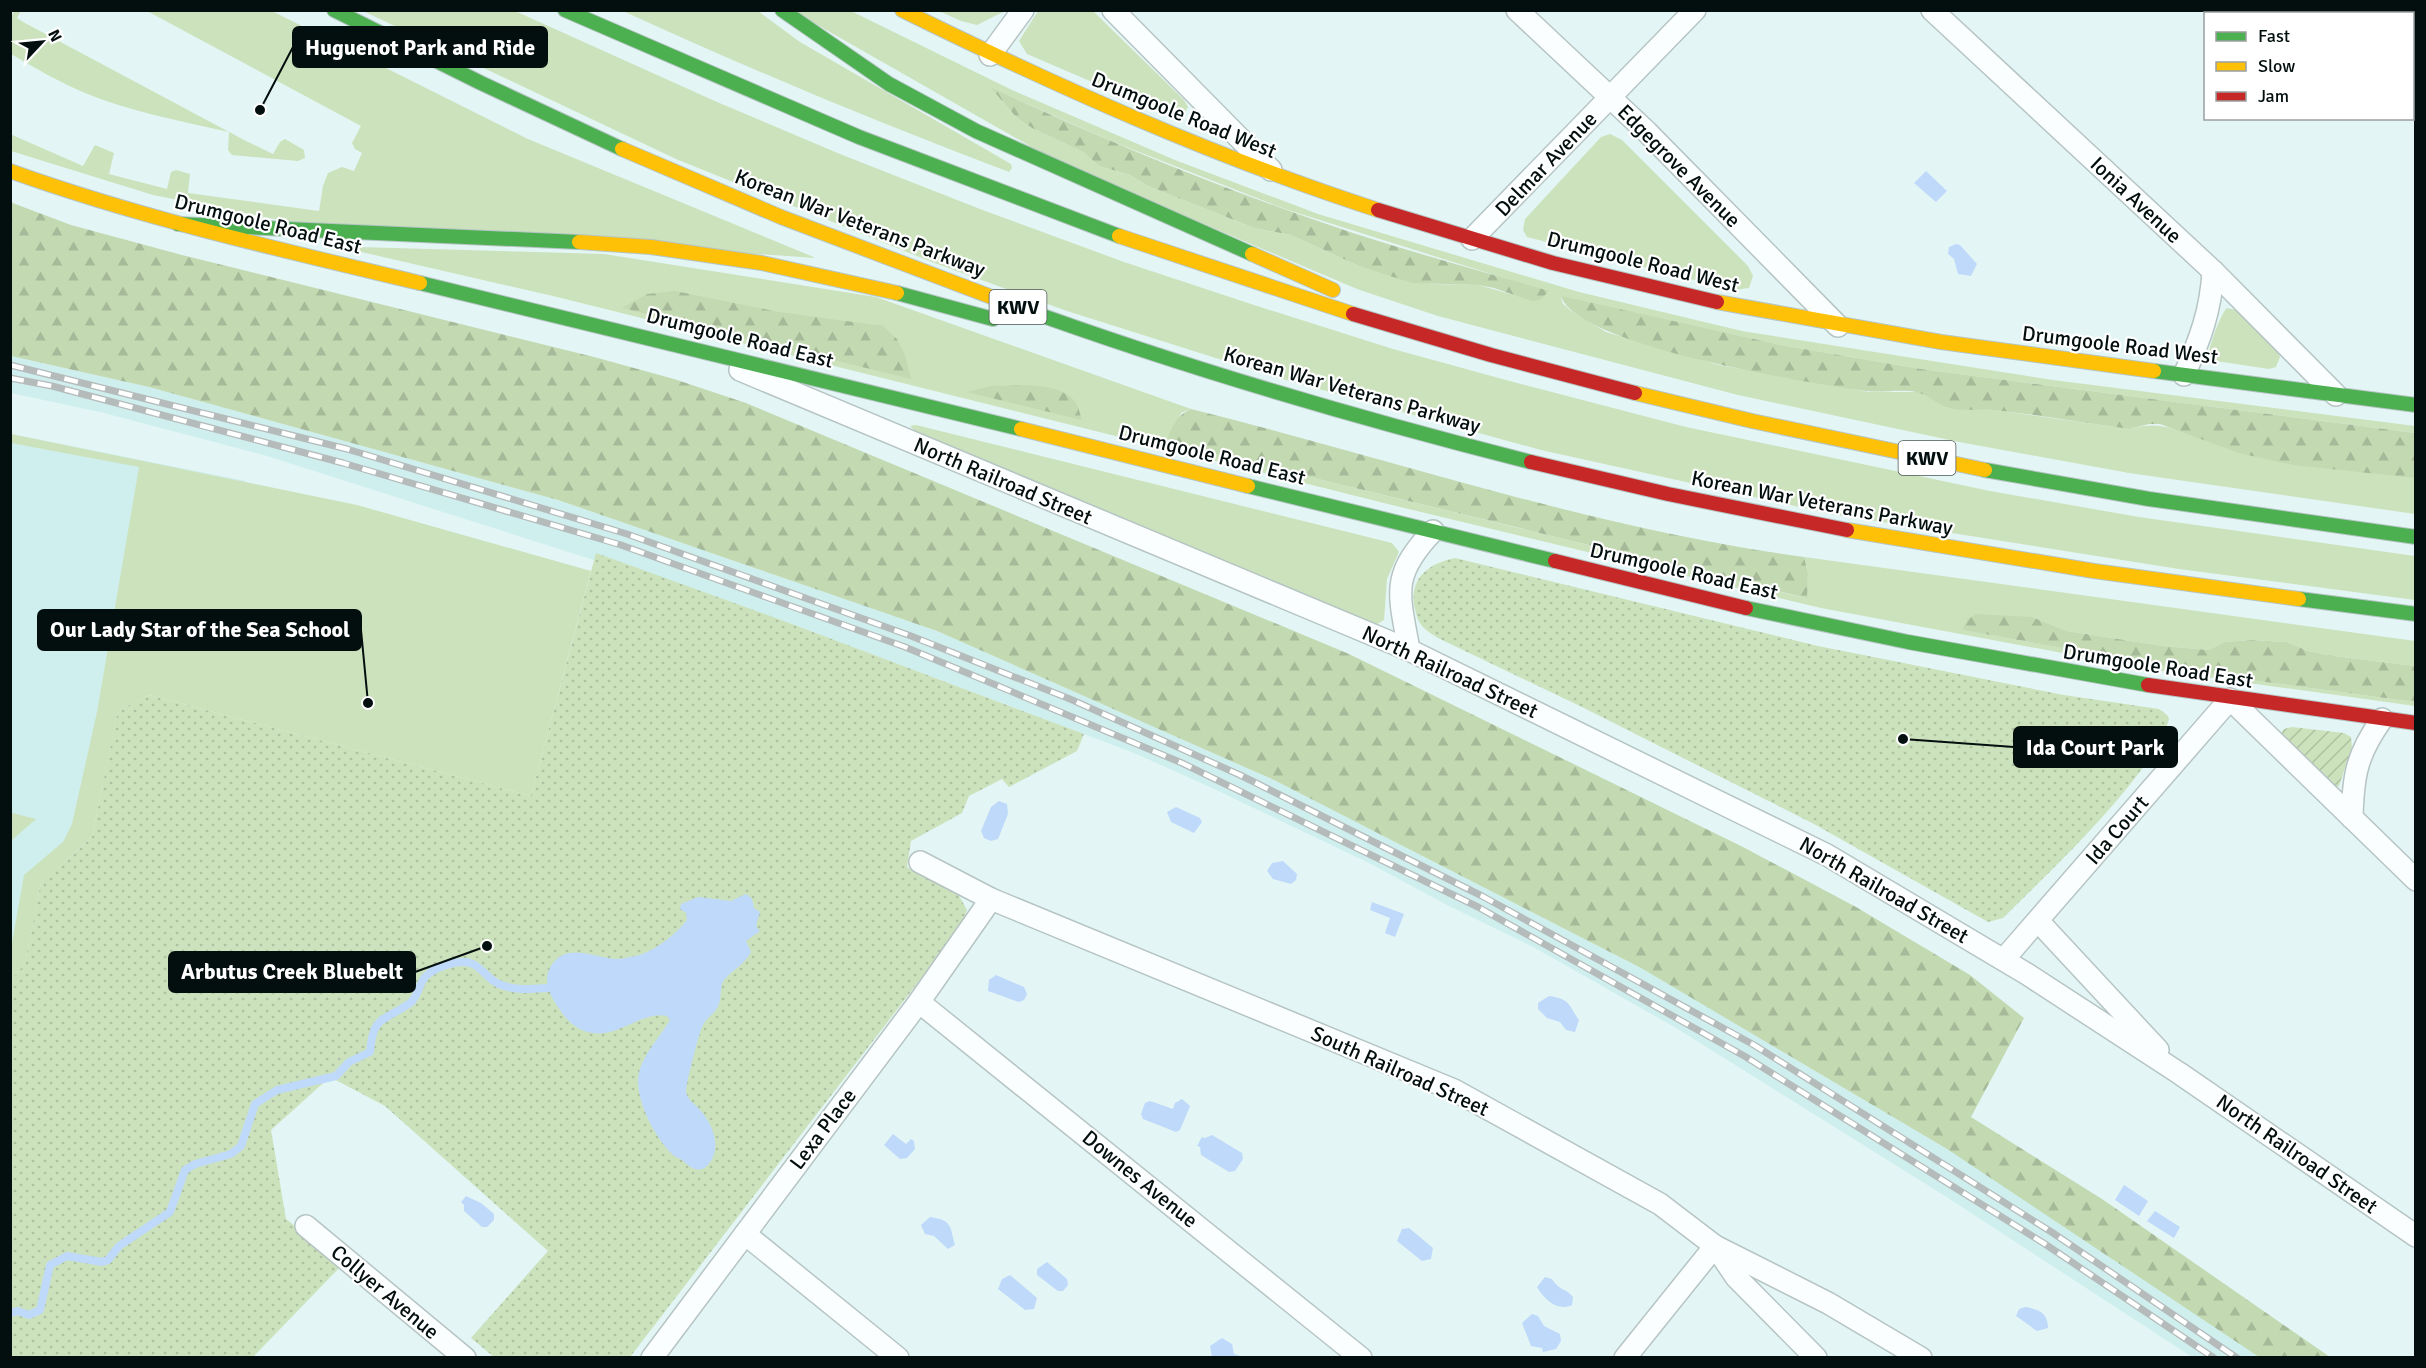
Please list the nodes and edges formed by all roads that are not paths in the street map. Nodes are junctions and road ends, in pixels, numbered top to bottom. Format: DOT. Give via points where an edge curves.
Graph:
graph roads {
  1 [pos="334,10"];
  2 [pos="565,10"];
  3 [pos="782,10"];
  4 [pos="902,10"];
  5 [pos="1023,10"];
  6 [pos="1113,10"];
  7 [pos="1517,10"];
  8 [pos="1695,10"];
  9 [pos="1932,10"];
  10 [pos="990,55"];
  11 [pos="1610,98"];
  12 [pos="10,171"];
  13 [pos="1276,174"];
  14 [pos="178,224"];
  15 [pos="1472,239"];
  16 [pos="2212,271"];
  17 [pos="1003,323"];
  18 [pos="1838,326"];
  19 [pos="1070,341"];
  20 [pos="1446,342"];
  21 [pos="684,346"];
  22 [pos="2184,375"];
  23 [pos="1230,377"];
  24 [pos="2336,395"];
  25 [pos="2415,405"];
  26 [pos="1433,531"];
  27 [pos="2415,537"];
  28 [pos="2415,614"];
  29 [pos="1409,650"];
  30 [pos="2230,699"];
  31 [pos="2382,719"];
  32 [pos="2415,723"];
  33 [pos="2352,818"];
  34 [pos="920,862"];
  35 [pos="2415,880"];
  36 [pos="991,898"];
  37 [pos="2038,921"];
  38 [pos="2004,959"];
  39 [pos="919,1002"];
  40 [pos="2178,1072"];
  41 [pos="306,1226"];
  42 [pos="745,1234"];
  43 [pos="2415,1236"];
  44 [pos="1715,1246"];
  45 [pos="465,1358"];
  46 [pos="652,1358"];
  47 [pos="898,1358"];
  48 [pos="1360,1358"];
  49 [pos="1625,1358"];
  50 [pos="1816,1358"];
  51 [pos="1921,1358"];
  1 -- 23 [label="main road, Korean War Veterans Parkway / KWV" via="582,132 824,235 1069,325"];
  2 -- 20 [label="main road, KWV" via="790,111 973,183 1199,265"];
  3 -- 20 [label="main road" via="889,84 976,131"];
  4 -- 10 [label="main road, Drumgoole Road West"];
  5 -- 10 [label="street"];
  6 -- 13 [label="street"];
  7 -- 11 [label="street, Edgegrove Avenue"];
  8 -- 11 [label="street, Delmar Avenue"];
  9 -- 16 [label="street, Ionia Avenue"];
  10 -- 13 [label="main road, Drumgoole Road West" via="1151,126"];
  11 -- 15 [label="street, Delmar Avenue"];
  11 -- 18 [label="street, Edgegrove Avenue"];
  12 -- 14 [label="main road, Drumgoole Road East" via="90,200"];
  13 -- 15 [label="main road, Drumgoole Road West"];
  14 -- 17 [label="main road" via="522,238 695,252 890,291"];
  14 -- 21 [label="main road, Drumgoole Road East"];
  15 -- 18 [label="main road, Drumgoole Road West" via="1647,287"];
  16 -- 22 [label="street" via="2212,299 2206,324"];
  16 -- 24 [label="street, Ionia Avenue"];
  18 -- 22 [label="main road, Drumgoole Road West"];
  19 -- 23 [label="main road"];
  20 -- 27 [label="main road, KWV" via="1690,406 1968,467 2142,498"];
  21 -- 26 [label="main road, Drumgoole Road East"];
  21 -- 29 [label="street, North Railroad Street"];
  22 -- 24 [label="main road, Drumgoole Road West"];
  23 -- 28 [label="main road, Korean War Veterans Parkway / KWV" via="1564,471 1822,527 2082,570"];
  24 -- 25 [label="main road, Drumgoole Road West"];
  26 -- 29 [label="street" via="1408,561 1401,582 1401,609"];
  26 -- 30 [label="main road, Drumgoole Road East" via="1902,642"];
  29 -- 38 [label="street, North Railroad Street" via="1827,855"];
  30 -- 31 [label="main road, Drumgoole Road East"];
  30 -- 33 [label="street"];
  30 -- 37 [label="street, Ida Court"];
  31 -- 32 [label="main road, Drumgoole Road East"];
  31 -- 33 [label="street" via="2356,765"];
  33 -- 35 [label="street"];
  34 -- 36 [label="street, South Railroad Street"];
  36 -- 39 [label="street, Lexa Place"];
  36 -- 44 [label="street, South Railroad Street" via="1454,1090 1660,1204"];
  37 -- 38 [label="street, Ida Court"];
  37 -- 40 [label="street, North Railroad Street"];
  38 -- 40 [label="street, North Railroad Street"];
  39 -- 42 [label="street, Lexa Place"];
  39 -- 48 [label="street, Downes Avenue"];
  40 -- 43 [label="street, North Railroad Street"];
  41 -- 45 [label="street, Collyer Avenue"];
  42 -- 46 [label="street, Lexa Place"];
  42 -- 47 [label="street"];
  44 -- 49 [label="street"];
  44 -- 50 [label="street" via="1736,1277"];
  44 -- 51 [label="street, South Railroad Street" via="1828,1303"];
}
